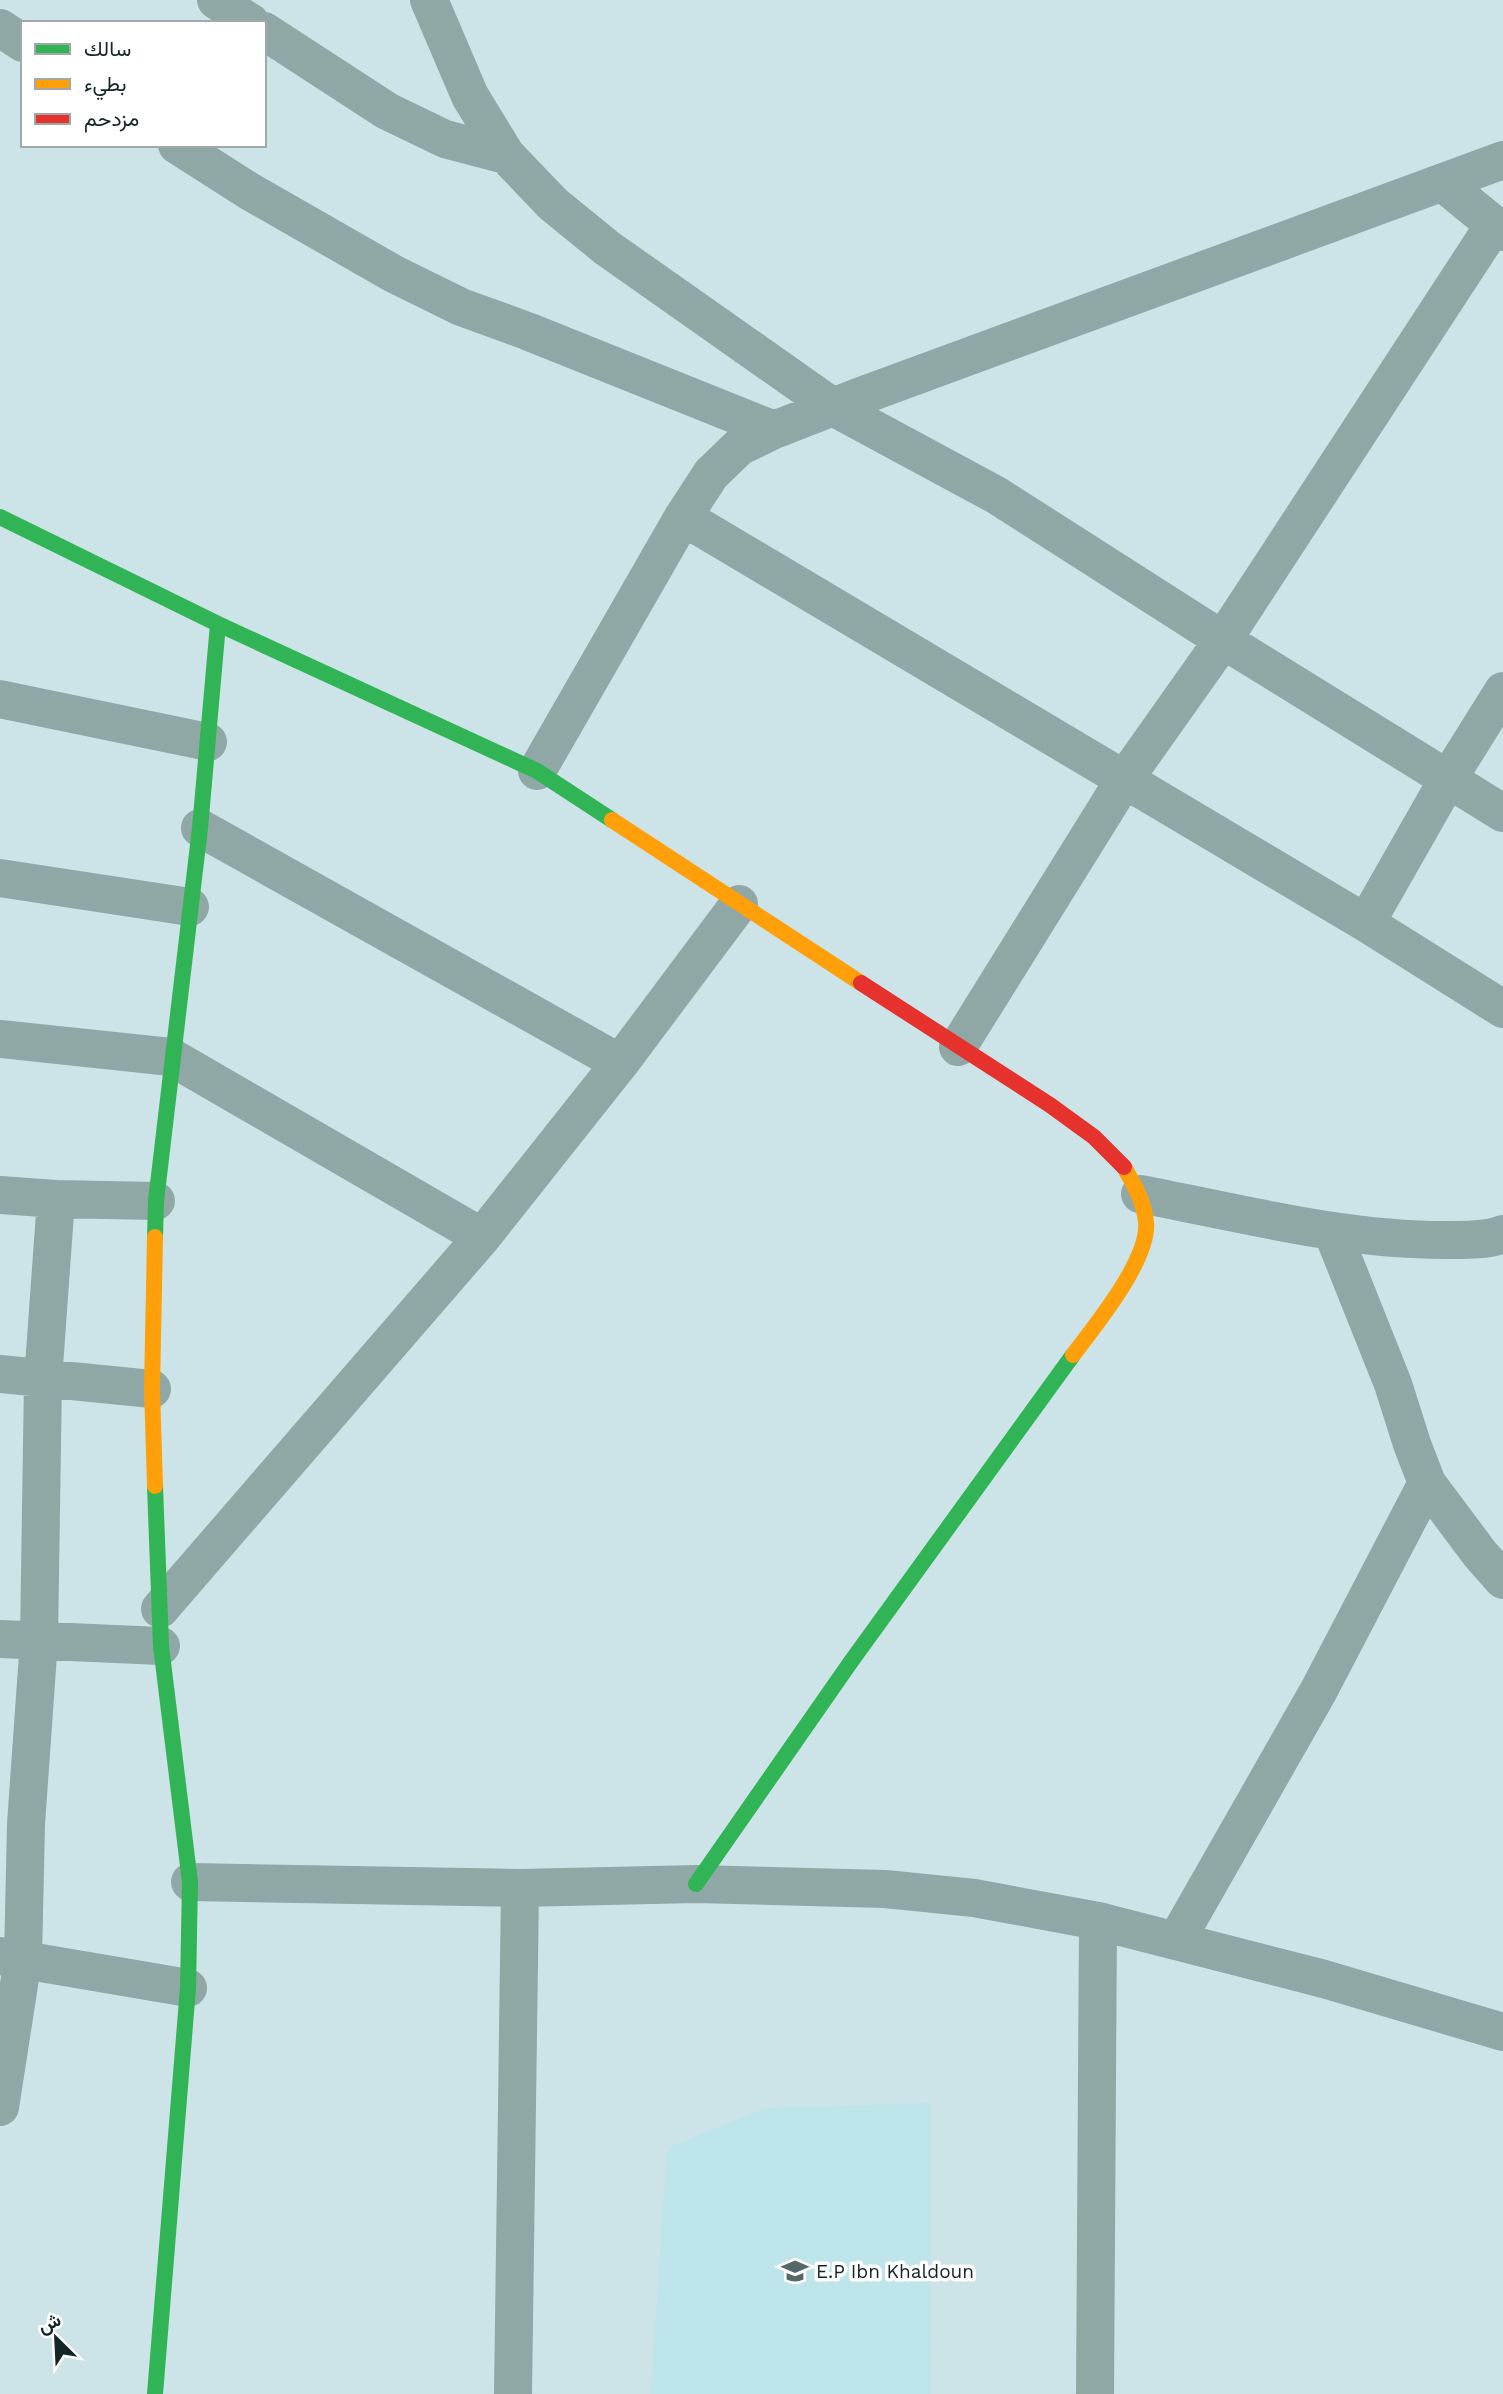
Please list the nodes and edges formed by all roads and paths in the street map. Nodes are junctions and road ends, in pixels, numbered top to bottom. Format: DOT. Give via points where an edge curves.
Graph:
graph roads {
  1 [pos="216,0"];
  2 [pos="429,0"];
  3 [pos="248,21"];
  4 [pos="0,28"];
  5 [pos="266,32"];
  6 [pos="21,42"];
  7 [pos="180,147"];
  8 [pos="506,155"];
  9 [pos="1503,160"];
  10 [pos="1443,183"];
  11 [pos="1499,228"];
  12 [pos="833,407"];
  13 [pos="774,430"];
  14 [pos="0,517"];
  15 [pos="682,517"];
  16 [pos="218,624"];
  17 [pos="1223,640"];
  18 [pos="1503,691"];
  19 [pos="0,699"];
  20 [pos="208,742"];
  21 [pos="537,771"];
  22 [pos="1448,779"];
  23 [pos="1124,780"];
  24 [pos="1503,813"];
  25 [pos="200,828"];
  26 [pos="0,877"];
  27 [pos="739,904"];
  28 [pos="190,907"];
  29 [pos="1366,923"];
  30 [pos="1503,1009"];
  31 [pos="0,1039"];
  32 [pos="958,1047"];
  33 [pos="171,1057"];
  34 [pos="620,1063"];
  35 [pos="1140,1194"];
  36 [pos="0,1195"];
  37 [pos="57,1199"];
  38 [pos="156,1200"];
  39 [pos="1332,1231"];
  40 [pos="1503,1234"];
  41 [pos="482,1237"];
  42 [pos="0,1374"];
  43 [pos="43,1380"];
  44 [pos="152,1389"];
  45 [pos="1427,1483"];
  46 [pos="1503,1580"];
  47 [pos="160,1628"];
  48 [pos="0,1639"];
  49 [pos="39,1640"];
  50 [pos="190,1882"];
  51 [pos="696,1884"];
  52 [pos="520,1888"];
  53 [pos="1098,1921"];
  54 [pos="1176,1941"];
  55 [pos="11,1957"];
  56 [pos="188,1988"];
  57 [pos="1503,2032"];
  58 [pos="0,2107"];
  59 [pos="155,2394"];
  60 [pos="513,2394"];
  61 [pos="1095,2394"];
  1 -- 3 [label="street"];
  2 -- 8 [label="street" via="470,96"];
  4 -- 6 [label="street"];
  5 -- 8 [label="street" via="387,111 445,139"];
  7 -- 13 [label="street" via="394,274 461,307"];
  8 -- 12 [label="street" via="553,204 607,248"];
  9 -- 10 [label="street"];
  10 -- 11 [label="street"];
  10 -- 12 [label="street"];
  11 -- 17 [label="street"];
  12 -- 13 [label="street"];
  12 -- 17 [label="street" via="996,495"];
  13 -- 15 [label="street" via="738,447 711,474"];
  14 -- 16 [label="street"];
  15 -- 21 [label="street"];
  15 -- 23 [label="street"];
  16 -- 20 [label="street"];
  16 -- 21 [label="street"];
  17 -- 22 [label="street"];
  17 -- 23 [label="street"];
  18 -- 22 [label="street"];
  19 -- 20 [label="street"];
  20 -- 25 [label="street"];
  21 -- 27 [label="street"];
  22 -- 24 [label="street"];
  22 -- 29 [label="street"];
  23 -- 29 [label="street"];
  23 -- 32 [label="street"];
  25 -- 28 [label="street"];
  25 -- 34 [label="street"];
  26 -- 28 [label="street"];
  27 -- 32 [label="street"];
  27 -- 34 [label="street"];
  28 -- 33 [label="street"];
  29 -- 30 [label="street"];
  31 -- 33 [label="street"];
  32 -- 35 [label="street" via="1094,1138 1124,1166"];
  33 -- 38 [label="street"];
  33 -- 41 [label="street"];
  34 -- 41 [label="street"];
  35 -- 39 [label="street"];
  35 -- 51 [label="street" via="1147,1225 1137,1263"];
  36 -- 37 [label="street"];
  37 -- 38 [label="street"];
  37 -- 43 [label="street"];
  38 -- 44 [label="street"];
  39 -- 40 [label="street" via="1405,1240"];
  39 -- 45 [label="street"];
  41 -- 47 [label="street"];
  42 -- 43 [label="street"];
  43 -- 44 [label="street"];
  43 -- 49 [label="street"];
  44 -- 47 [label="street"];
  45 -- 46 [label="street"];
  45 -- 54 [label="street" via="1319,1690"];
  47 -- 49 [label="street"];
  47 -- 50 [label="street"];
  48 -- 49 [label="street"];
  49 -- 55 [label="street"];
  50 -- 52 [label="street"];
  50 -- 56 [label="street"];
  51 -- 52 [label="street"];
  51 -- 53 [label="street" via="885,1889 974,1898"];
  52 -- 60 [label="street"];
  53 -- 54 [label="street"];
  53 -- 61 [label="street"];
  54 -- 57 [label="street"];
  55 -- 56 [label="street"];
  55 -- 58 [label="street"];
  56 -- 59 [label="street"];
}
